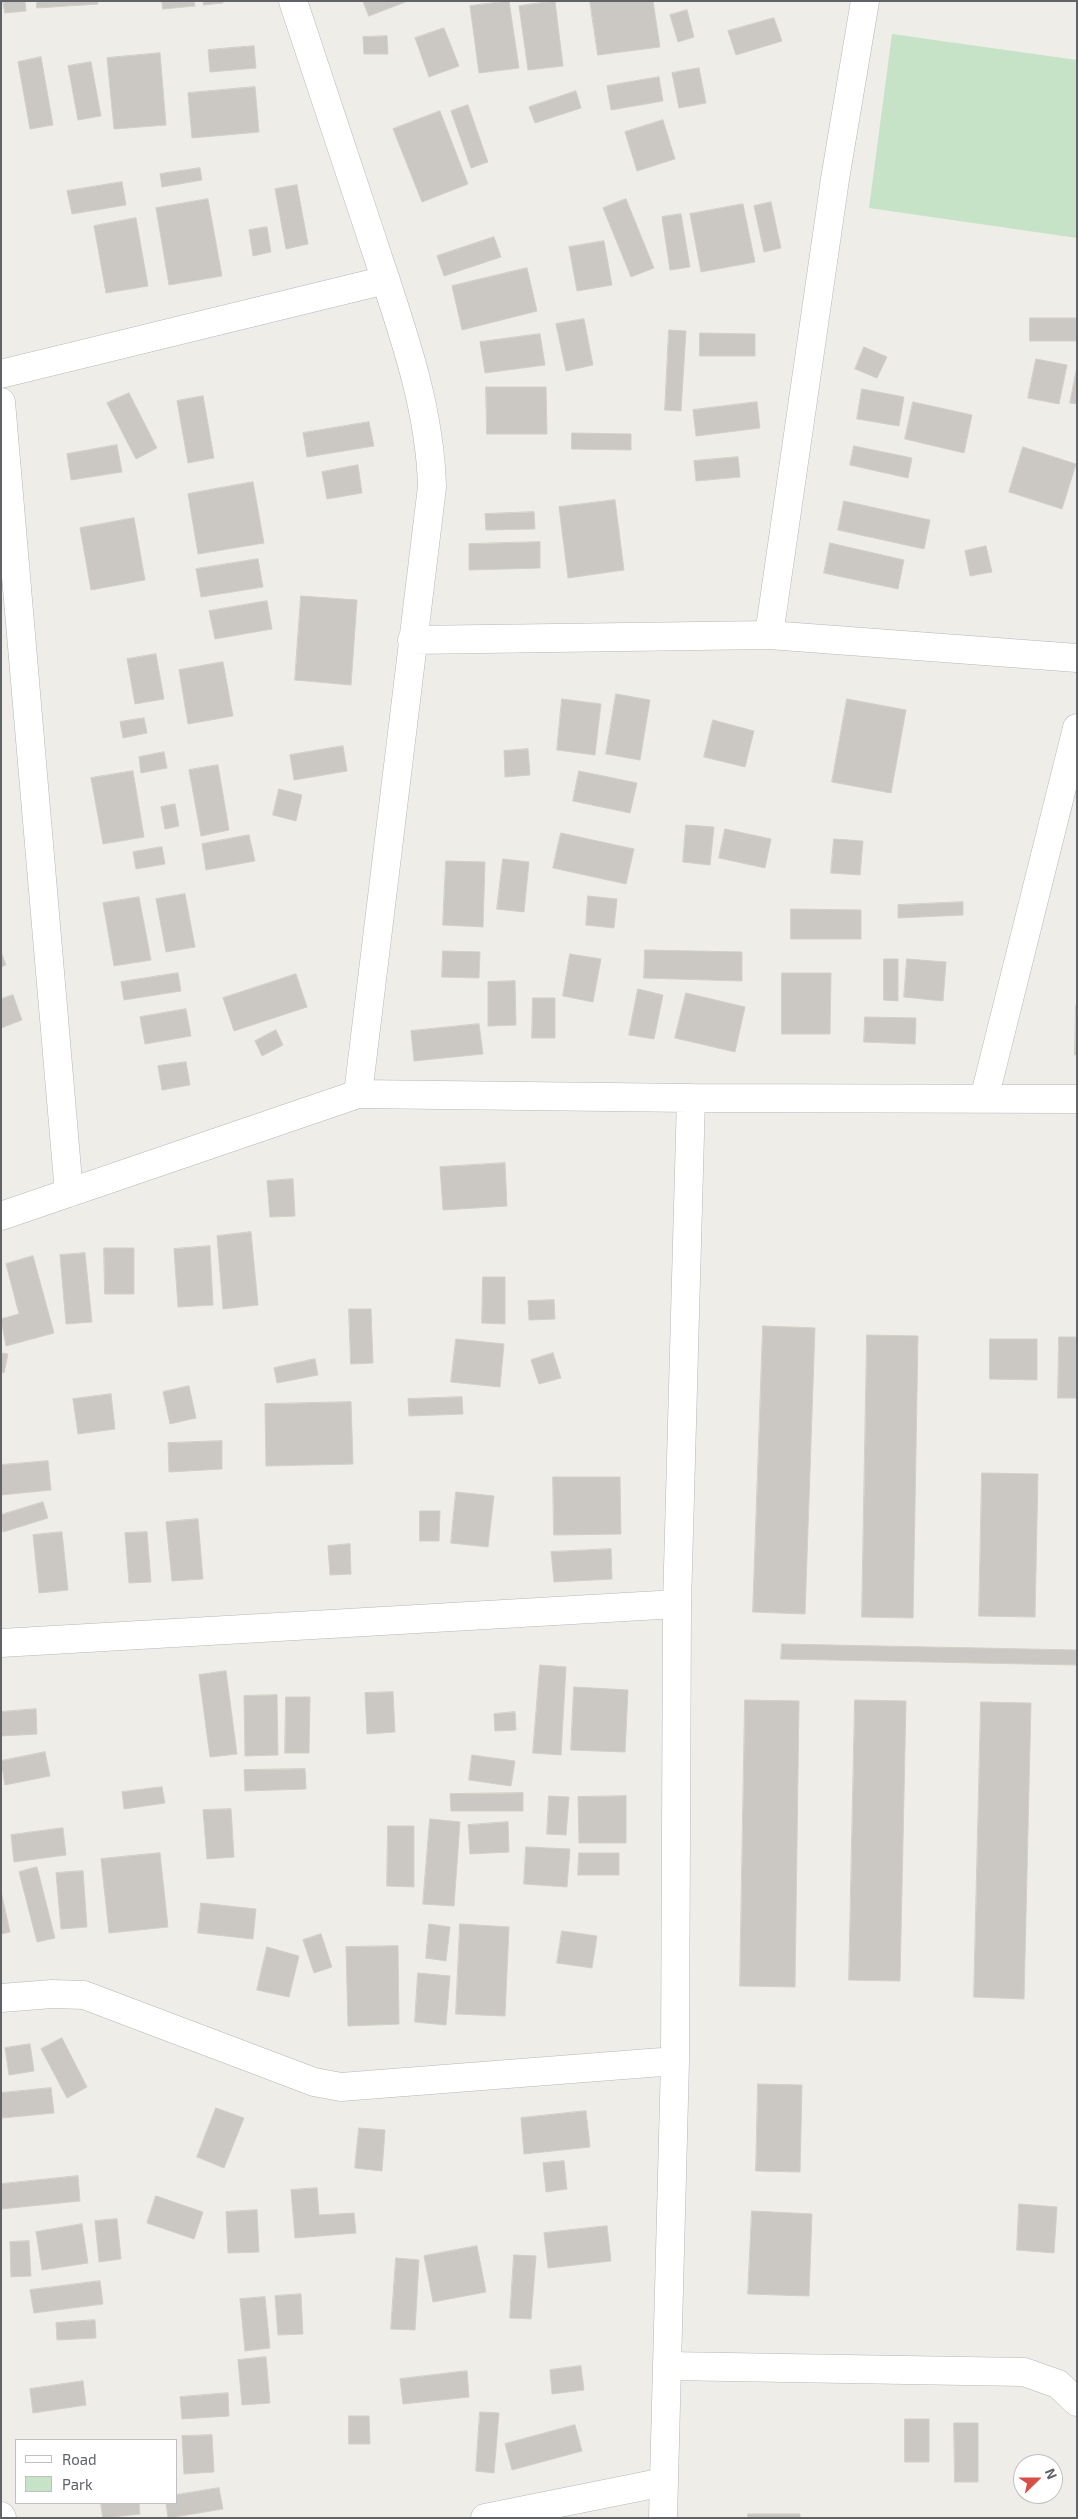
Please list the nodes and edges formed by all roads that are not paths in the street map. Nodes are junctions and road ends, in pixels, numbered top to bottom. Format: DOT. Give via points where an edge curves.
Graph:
graph roads {
  1 [pos="293,1"];
  2 [pos="865,1"];
  3 [pos="386,280"];
  4 [pos="1,374"];
  5 [pos="1,402"];
  6 [pos="769,635"];
  7 [pos="412,640"];
  8 [pos="1077,658"];
  9 [pos="1077,728"];
  10 [pos="358,1094"];
  11 [pos="691,1098"];
  12 [pos="1077,1099"];
  13 [pos="984,1100"];
  14 [pos="69,1193"];
  15 [pos="1,1216"];
  16 [pos="677,1604"];
  17 [pos="1,1643"];
  18 [pos="1,1998"];
  19 [pos="674,2061"];
  20 [pos="668,2366"];
  21 [pos="1077,2402"];
  22 [pos="664,2482"];
  23 [pos="484,2518"];
  24 [pos="663,2518"];
  1 -- 3 [label="street"];
  2 -- 6 [label="street"];
  3 -- 4 [label="street"];
  3 -- 7 [label="street" via="426,417 432,450 432,487"];
  5 -- 14 [label="street"];
  6 -- 7 [label="street"];
  6 -- 8 [label="street"];
  7 -- 10 [label="street"];
  9 -- 13 [label="street"];
  10 -- 11 [label="street"];
  10 -- 14 [label="street"];
  11 -- 13 [label="street"];
  11 -- 16 [label="street"];
  12 -- 13 [label="street"];
  14 -- 15 [label="street"];
  16 -- 17 [label="street"];
  16 -- 19 [label="street"];
  18 -- 19 [label="street" via="84,1995 314,2082 341,2087"];
  19 -- 20 [label="street"];
  20 -- 21 [label="street" via="1024,2372 1058,2384"];
  20 -- 22 [label="street"];
  22 -- 23 [label="street"];
  22 -- 24 [label="street"];
}
